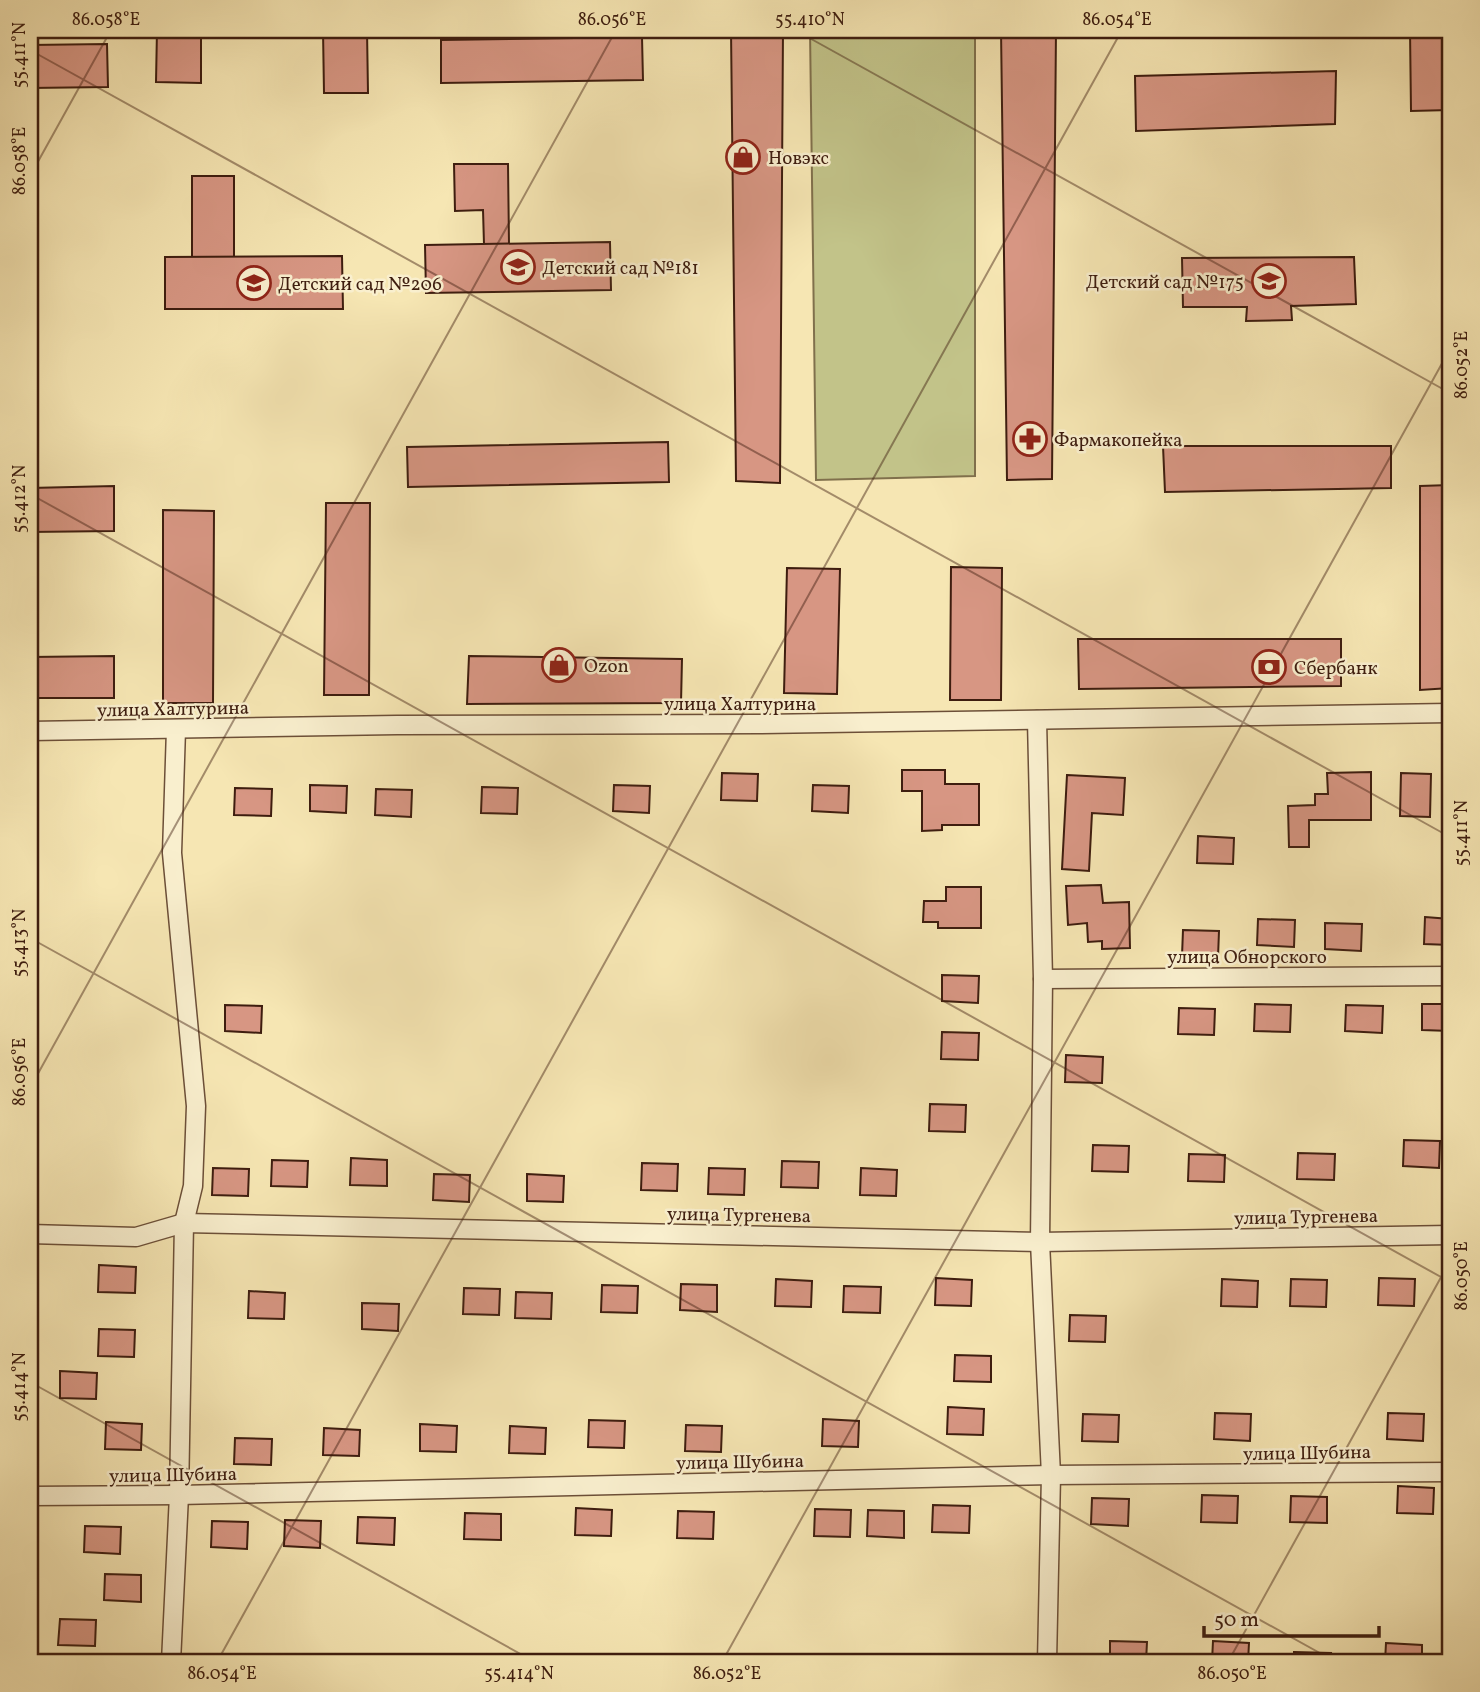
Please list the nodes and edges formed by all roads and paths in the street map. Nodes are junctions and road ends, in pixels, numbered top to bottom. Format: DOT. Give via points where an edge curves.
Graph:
graph roads {
  1 [pos="1450,713"];
  2 [pos="1037,720"];
  3 [pos="176,729"];
  4 [pos="30,731"];
  5 [pos="1450,976"];
  6 [pos="1043,979"];
  7 [pos="184,1223"];
  8 [pos="30,1234"];
  9 [pos="1450,1235"];
  10 [pos="1040,1242"];
  11 [pos="1450,1472"];
  12 [pos="1051,1475"];
  13 [pos="179,1495"];
  14 [pos="30,1496"];
  15 [pos="171,1662"];
  16 [pos="1047,1662"];
  1 -- 2 [label="street, улица Халтурина"];
  2 -- 3 [label="street, улица Халтурина"];
  2 -- 6 [label="street"];
  3 -- 4 [label="street, улица Халтурина"];
  3 -- 7 [label="street" via="172,853 196,1106 193,1186"];
  5 -- 6 [label="street, улица Обнорского"];
  6 -- 10 [label="street"];
  7 -- 8 [label="street, улица Тургенева" via="136,1237"];
  7 -- 10 [label="street, улица Тургенева"];
  7 -- 13 [label="street"];
  9 -- 10 [label="street, улица Тургенева"];
  10 -- 12 [label="street"];
  11 -- 12 [label="street, улица Шубина"];
  12 -- 13 [label="street, улица Шубина"];
  12 -- 16 [label="street"];
  13 -- 14 [label="street, улица Шубина"];
  13 -- 15 [label="street"];
}
